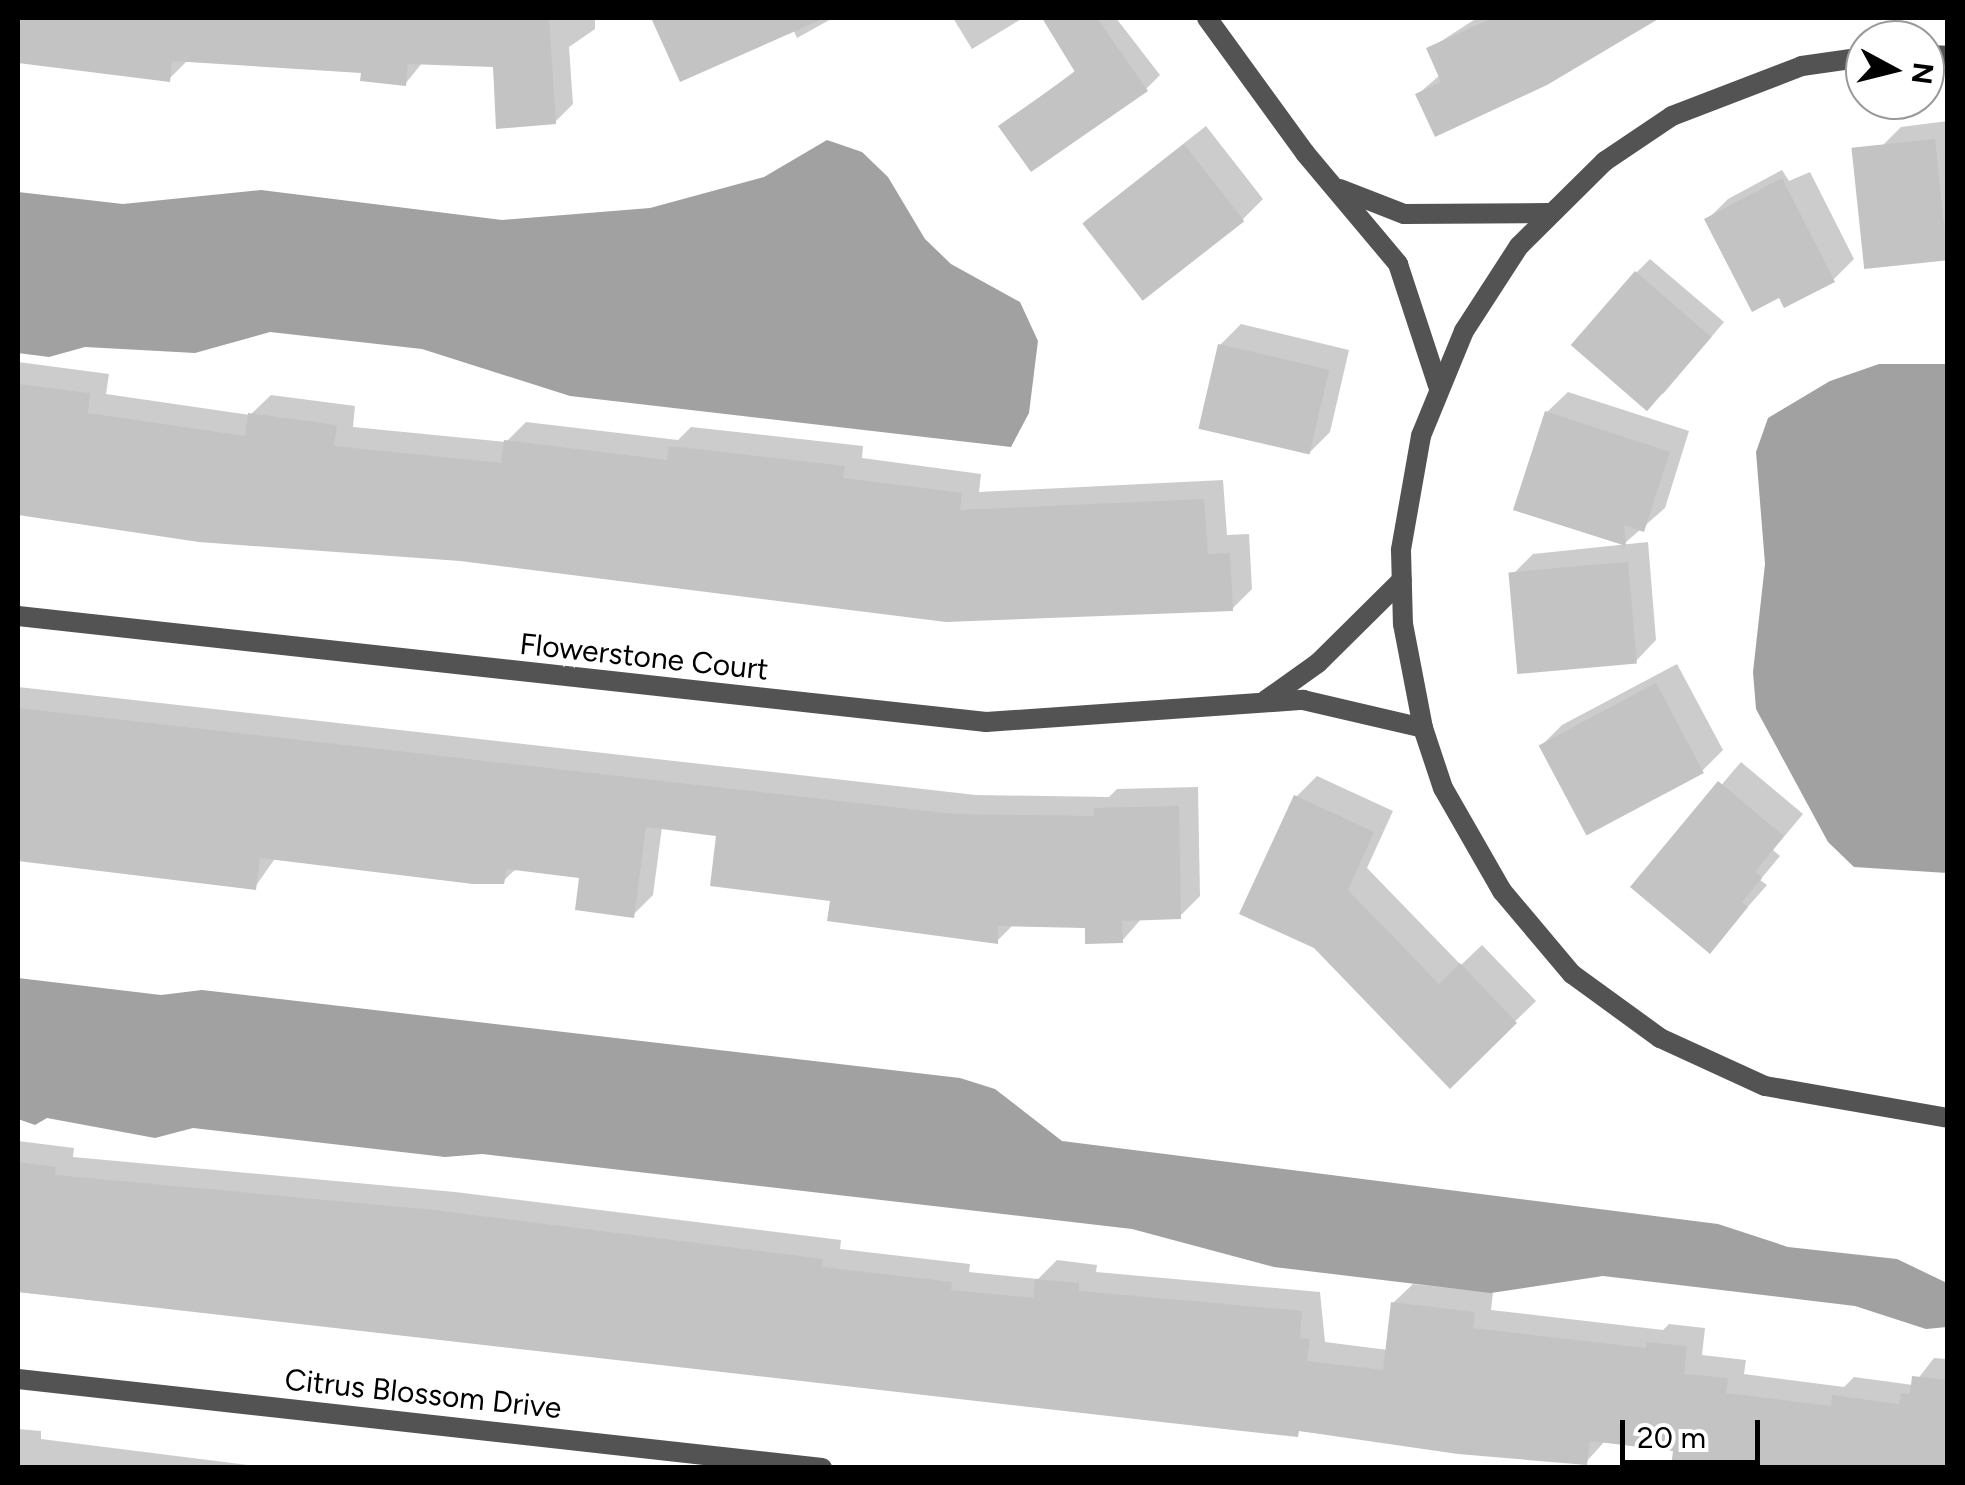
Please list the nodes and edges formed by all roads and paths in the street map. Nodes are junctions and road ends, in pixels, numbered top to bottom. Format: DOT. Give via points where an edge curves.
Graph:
graph roads {
  1 [pos="1207,18"];
  2 [pos="1845,60"];
  3 [pos="1338,188"];
  4 [pos="1549,213"];
  5 [pos="1438,386"];
  6 [pos="1402,580"];
  7 [pos="18,616"];
  8 [pos="1265,702"];
  9 [pos="1423,728"];
  10 [pos="1948,1118"];
  11 [pos="18,1379"];
  12 [pos="822,1468"];
  1 -- 3 [label="street"];
  2 -- 4 [label="street" via="1718,93 1605,161"];
  3 -- 4 [label="street" via="1404,214"];
  3 -- 5 [label="street" via="1398,264"];
  4 -- 5 [label="street" via="1464,331"];
  5 -- 6 [label="street" via="1410,488"];
  6 -- 8 [label="street" via="1318,663"];
  6 -- 9 [label="street" via="1410,674"];
  7 -- 8 [label="street, Flowerstone Court" via="986,722"];
  8 -- 9 [label="street, Flowerstone Court" via="1303,700"];
  9 -- 10 [label="street" via="1443,788 1502,891 1572,974 1613,1007 1711,1065 1766,1086"];
  11 -- 12 [label="street, Citrus Blossom Drive"];
}
